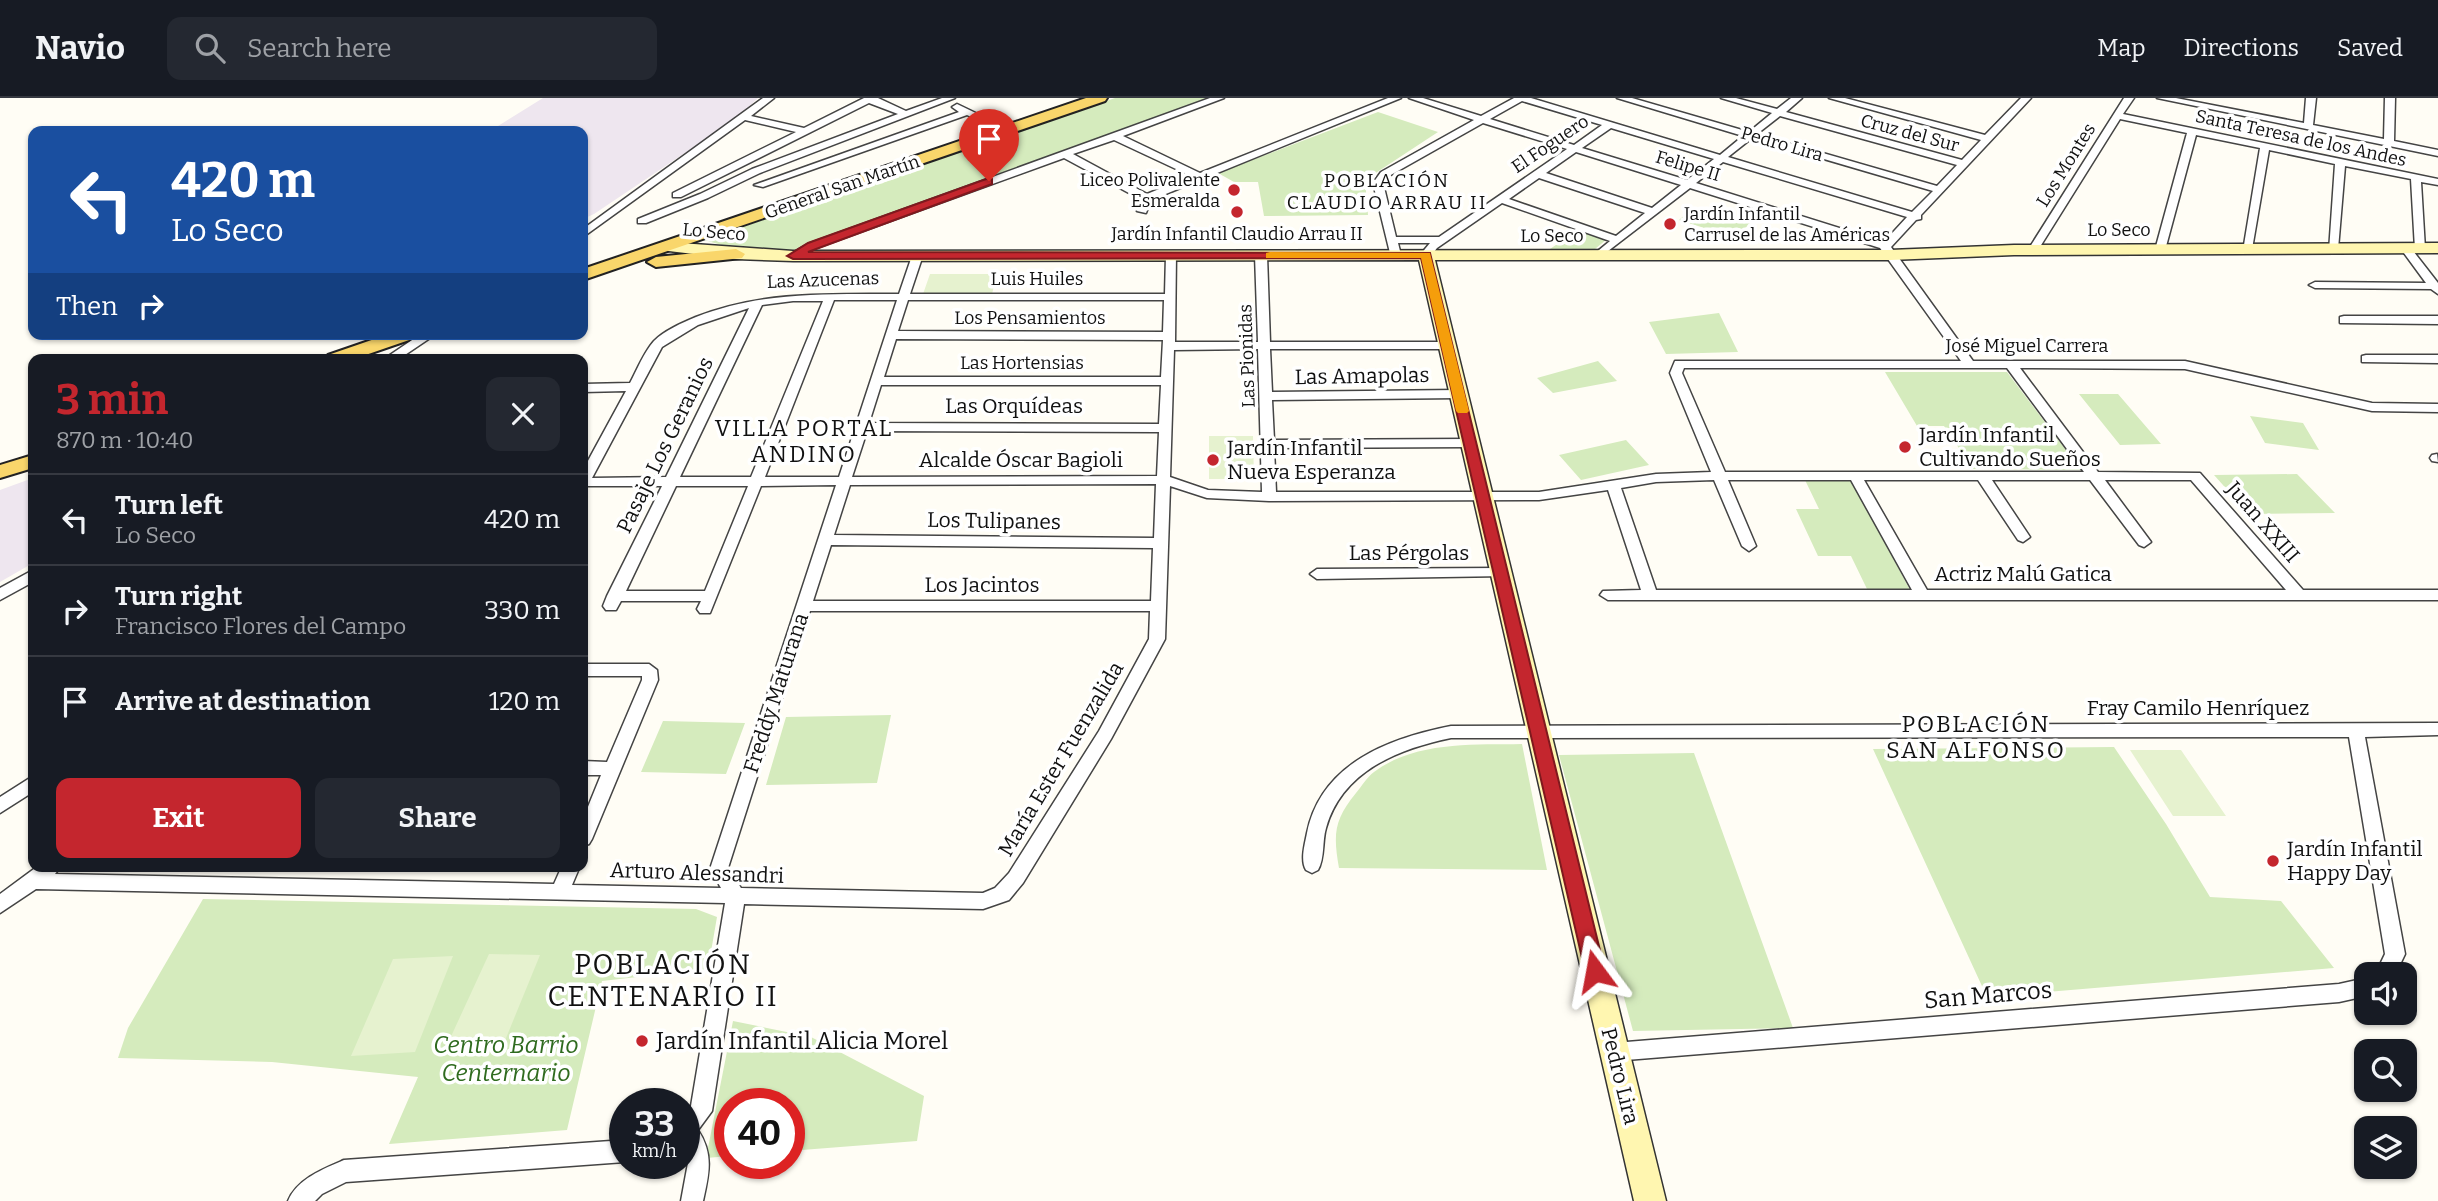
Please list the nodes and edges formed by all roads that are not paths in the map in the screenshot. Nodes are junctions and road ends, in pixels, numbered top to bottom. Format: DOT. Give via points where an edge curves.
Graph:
graph roads {
  1 [pos="769,98"];
  2 [pos="1100,98"];
  3 [pos="1219,98"];
  4 [pos="1396,98"];
  5 [pos="1414,98"];
  6 [pos="1521,98"];
  7 [pos="1622,98"];
  8 [pos="1726,98"];
  9 [pos="1797,98"];
  10 [pos="1834,98"];
  11 [pos="2026,98"];
  12 [pos="2129,98"];
  13 [pos="2162,98"];
  14 [pos="2230,98"];
  15 [pos="2311,98"];
  16 [pos="2390,98"];
  17 [pos="943,99"];
  18 [pos="1640,100"];
  19 [pos="839,102"];
  20 [pos="858,105"];
  21 [pos="2226,111"];
  22 [pos="967,112"];
  23 [pos="1779,113"];
  24 [pos="906,115"];
  25 [pos="2117,116"];
  26 [pos="745,117"];
  27 [pos="1479,119"];
  28 [pos="1609,125"];
  29 [pos="2308,127"];
  30 [pos="804,131"];
  31 [pos="1006,131"];
  32 [pos="2192,131"];
  33 [pos="1750,135"];
  34 [pos="1114,136"];
  35 [pos="1988,139"];
  36 [pos="2389,143"];
  37 [pos="2265,146"];
  38 [pos="1574,148"];
  39 [pos="2438,153"];
  40 [pos="1065,154"];
  41 [pos="1721,158"];
  42 [pos="2340,162"];
  43 [pos="1965,164"];
  44 [pos="1538,174"];
  45 [pos="1199,176"];
  46 [pos="2416,177"];
  47 [pos="2438,182"];
  48 [pos="1688,184"];
  49 [pos="759,185"];
  50 [pos="1941,190"];
  51 [pos="677,195"];
  52 [pos="1146,198"];
  53 [pos="1500,199"];
  54 [pos="1142,211"];
  55 [pos="1653,212"];
  56 [pos="1917,217"];
  57 [pos="642,221"];
  58 [pos="588,230"];
  59 [pos="693,238"];
  60 [pos="1617,240"];
  61 [pos="666,247"];
  62 [pos="1394,247"];
  63 [pos="1434,248"];
  64 [pos="2413,248"];
  65 [pos="2438,248"];
  66 [pos="2247,249"];
  67 [pos="2333,249"];
  68 [pos="1888,250"];
  69 [pos="2033,250"];
  70 [pos="2160,250"];
  71 [pos="736,254"];
  72 [pos="1172,255"];
  73 [pos="1261,255"];
  74 [pos="1599,255"];
  75 [pos="793,256"];
  76 [pos="917,256"];
  77 [pos="588,272"];
  78 [pos="2315,285"];
  79 [pos="2436,288"];
  80 [pos="830,297"];
  81 [pos="904,297"];
  82 [pos="1171,297"];
  83 [pos="757,303"];
  84 [pos="2344,320"];
  85 [pos="2438,320"];
  86 [pos="891,335"];
  87 [pos="390,340"];
  88 [pos="420,340"];
  89 [pos="1169,341"];
  90 [pos="1264,345"];
  91 [pos="1447,345"];
  92 [pos="350,354"];
  93 [pos="398,354"];
  94 [pos="2366,359"];
  95 [pos="2438,359"];
  96 [pos="1969,364"];
  97 [pos="2010,364"];
  98 [pos="877,381"];
  99 [pos="1168,381"];
  100 [pos="634,387"];
  101 [pos="588,388"];
  102 [pos="1459,394"];
  103 [pos="1266,396"];
  104 [pos="2438,408"];
  105 [pos="862,427"];
  106 [pos="1166,428"];
  107 [pos="1470,443"];
  108 [pos="1268,444"];
  109 [pos="28,463"];
  110 [pos="0,472"];
  111 [pos="588,473"];
  112 [pos="1718,476"];
  113 [pos="1982,476"];
  114 [pos="2094,476"];
  115 [pos="2195,476"];
  116 [pos="1855,477"];
  117 [pos="1164,480"];
  118 [pos="671,481"];
  119 [pos="756,481"];
  120 [pos="844,481"];
  121 [pos="588,482"];
  122 [pos="1613,485"];
  123 [pos="1483,496"];
  124 [pos="1269,497"];
  125 [pos="2023,537"];
  126 [pos="825,540"];
  127 [pos="2144,542"];
  128 [pos="1162,543"];
  129 [pos="1749,546"];
  130 [pos="1501,573"];
  131 [pos="1317,574"];
  132 [pos="28,578"];
  133 [pos="0,595"];
  134 [pos="1608,595"];
  135 [pos="1650,595"];
  136 [pos="1922,595"];
  137 [pos="2299,595"];
  138 [pos="2438,595"];
  139 [pos="804,606"];
  140 [pos="1160,606"];
  141 [pos="588,670"];
  142 [pos="2438,729"];
  143 [pos="1538,731"];
  144 [pos="2356,731"];
  145 [pos="588,768"];
  146 [pos="613,769"];
  147 [pos="28,786"];
  148 [pos="0,806"];
  149 [pos="588,827"];
  150 [pos="1312,865"];
  151 [pos="44,872"];
  152 [pos="569,872"];
  153 [pos="33,881"];
  154 [pos="561,891"];
  155 [pos="736,896"];
  156 [pos="983,901"];
  157 [pos="0,905"];
  158 [pos="2391,962"];
  159 [pos="2354,989"];
  160 [pos="1614,1052"];
  161 [pos="700,1112"];
  162 [pos="609,1152"];
  163 [pos="696,1179"];
  164 [pos="306,1194"];
  165 [pos="692,1201"];
  166 [pos="1650,1201"];
  1 -- 26 [label="street"];
  2 -- 31 [label="main road, General San Martín"];
  3 -- 34 [label="street"];
  4 -- 45 [label="street"];
  5 -- 27 [label="street, Felipe II"];
  6 -- 27 [label="street"];
  6 -- 28 [label="street"];
  7 -- 18 [label="street, Pedro Lira"];
  8 -- 23 [label="street, Cruz del Sur"];
  9 -- 23 [label="street"];
  10 -- 35 [label="street"];
  11 -- 35 [label="street"];
  12 -- 25 [label="street, Los Montes"];
  13 -- 21 [label="street"];
  14 -- 21 [label="street"];
  15 -- 29 [label="street"];
  16 -- 36 [label="street"];
  17 -- 22 [label="street"];
  17 -- 24 [label="street"];
  18 -- 33 [label="street, Pedro Lira"];
  19 -- 20 [label="street"];
  20 -- 24 [label="street" via="873,99"];
  20 -- 30 [label="street"];
  21 -- 29 [label="street"];
  22 -- 31 [label="street"];
  22 -- 49 [label="street"];
  23 -- 33 [label="street"];
  23 -- 43 [label="street, Cruz del Sur"];
  24 -- 57 [label="street" via="756,171"];
  25 -- 32 [label="street, Santa Teresa de los Andes"];
  25 -- 69 [label="street, Los Montes"];
  26 -- 30 [label="street"];
  26 -- 58 [label="street"];
  27 -- 38 [label="street, Felipe II"];
  27 -- 62 [label="street" via="1385,174 1378,183"];
  28 -- 38 [label="street, El Foguero"];
  28 -- 41 [label="street"];
  29 -- 36 [label="street"];
  30 -- 51 [label="street"];
  31 -- 59 [label="main road, General San Martín"];
  32 -- 37 [label="street, Santa Teresa de los Andes"];
  32 -- 70 [label="street"];
  33 -- 41 [label="street"];
  33 -- 50 [label="street, Pedro Lira"];
  34 -- 40 [label="street"];
  34 -- 45 [label="street"];
  35 -- 43 [label="street"];
  36 -- 39 [label="street"];
  37 -- 42 [label="street, Santa Teresa de los Andes"];
  37 -- 66 [label="street"];
  38 -- 44 [label="street, El Foguero"];
  38 -- 48 [label="street, Felipe II"];
  40 -- 52 [label="street"];
  40 -- 75 [label="street"];
  41 -- 48 [label="street"];
  41 -- 56 [label="street"];
  42 -- 46 [label="street, Santa Teresa de los Andes"];
  42 -- 67 [label="street"];
  43 -- 50 [label="street"];
  44 -- 53 [label="street, El Foguero"];
  44 -- 55 [label="street"];
  45 -- 52 [label="street"];
  46 -- 47 [label="street, Santa Teresa de los Andes"];
  46 -- 64 [label="street"];
  48 -- 55 [label="street"];
  48 -- 68 [label="street, Felipe II"];
  50 -- 56 [label="street"];
  52 -- 54 [label="street"];
  53 -- 60 [label="street"];
  53 -- 63 [label="street, El Foguero"];
  55 -- 60 [label="street"];
  56 -- 68 [label="street"];
  59 -- 61 [label="main road, General San Martín"];
  59 -- 71 [label="main road"];
  60 -- 74 [label="street"];
  61 -- 71 [label="main road, Lo Seco"];
  61 -- 77 [label="main road, General San Martín"];
  62 -- 63 [label="main road, Lo Seco"];
  62 -- 73 [label="main road, Lo Seco"];
  63 -- 74 [label="main road, Lo Seco"];
  63 -- 91 [label="main road, Pedro Lira"];
  64 -- 65 [label="main road, Lo Seco"];
  64 -- 67 [label="main road, Lo Seco"];
  64 -- 79 [label="street"];
  66 -- 67 [label="main road, Lo Seco"];
  66 -- 70 [label="main road, Lo Seco"];
  68 -- 69 [label="main road, Lo Seco"];
  68 -- 74 [label="main road, Lo Seco"];
  68 -- 96 [label="street"];
  69 -- 70 [label="main road, Lo Seco"];
  71 -- 75 [label="main road, Lo Seco"];
  71 -- 77 [label="main road"];
  72 -- 73 [label="main road, Lo Seco"];
  72 -- 76 [label="main road, Lo Seco"];
  72 -- 82 [label="street, María Ester Fuenzalida"];
  73 -- 90 [label="street, Las Pionidas"];
  75 -- 76 [label="main road, Lo Seco"];
  76 -- 81 [label="street, Freddy Maturana"];
  78 -- 79 [label="street"];
  80 -- 81 [label="street, Las Azucenas"];
  80 -- 83 [label="street, Las Azucenas"];
  80 -- 119 [label="street"];
  81 -- 82 [label="street, Luis Huiles"];
  81 -- 86 [label="street, Freddy Maturana"];
  82 -- 89 [label="street, María Ester Fuenzalida"];
  83 -- 100 [label="street, Las Azucenas" via="667,334"];
  83 -- 118 [label="street, Pasaje Los Geranios"];
  84 -- 85 [label="street"];
  86 -- 89 [label="street, Los Pensamientos"];
  86 -- 98 [label="street, Freddy Maturana"];
  87 -- 92 [label="main road"];
  88 -- 93 [label="street"];
  89 -- 90 [label="street, Los Pensamientos"];
  89 -- 99 [label="street, María Ester Fuenzalida"];
  90 -- 91 [label="street, Los Pensamientos"];
  90 -- 103 [label="street, Las Pionidas"];
  91 -- 102 [label="main road, Pedro Lira"];
  94 -- 95 [label="street"];
  96 -- 97 [label="street, José Miguel Carrera"];
  96 -- 112 [label="street, José Miguel Carrera" via="1679,364 1676,373"];
  97 -- 104 [label="street, José Miguel Carrera" via="2185,365 2372,407"];
  97 -- 114 [label="street"];
  98 -- 99 [label="street, Las Hortensias"];
  98 -- 105 [label="street, Freddy Maturana"];
  99 -- 106 [label="street, María Ester Fuenzalida"];
  100 -- 101 [label="street"];
  100 -- 111 [label="street, Las Azucenas"];
  102 -- 103 [label="street, Las Amapolas"];
  102 -- 107 [label="main road, Pedro Lira"];
  103 -- 108 [label="street, Las Pionidas"];
  105 -- 106 [label="street, Las Orquídeas"];
  105 -- 120 [label="street, Freddy Maturana"];
  106 -- 117 [label="street, María Ester Fuenzalida"];
  107 -- 108 [label="street"];
  107 -- 123 [label="main road, Pedro Lira"];
  108 -- 124 [label="street, Las Pionidas"];
  109 -- 110 [label="main road"];
  112 -- 116 [label="street, Alcalde Óscar Bagioli"];
  112 -- 122 [label="street, Alcalde Óscar Bagioli"];
  112 -- 129 [label="street"];
  113 -- 114 [label="street, Alcalde Óscar Bagioli"];
  113 -- 116 [label="street, Alcalde Óscar Bagioli"];
  113 -- 125 [label="street"];
  114 -- 115 [label="street, Alcalde Óscar Bagioli"];
  114 -- 127 [label="street"];
  115 -- 137 [label="street, Juan XXIII"];
  116 -- 136 [label="street"];
  117 -- 120 [label="street, Alcalde Óscar Bagioli"];
  117 -- 124 [label="street, Alcalde Óscar Bagioli" via="1207,494"];
  117 -- 128 [label="street, María Ester Fuenzalida"];
  118 -- 119 [label="street, Alcalde Óscar Bagioli"];
  118 -- 119 [label="street, Pasaje Los Geranios" via="613,601 708,602"];
  118 -- 121 [label="street, Alcalde Óscar Bagioli"];
  119 -- 120 [label="street, Alcalde Óscar Bagioli"];
  120 -- 126 [label="street, Freddy Maturana"];
  122 -- 123 [label="street, Alcalde Óscar Bagioli" via="1539,496"];
  122 -- 135 [label="street"];
  123 -- 124 [label="street, Alcalde Óscar Bagioli"];
  123 -- 130 [label="main road, Pedro Lira"];
  126 -- 128 [label="street, Los Tulipanes"];
  126 -- 139 [label="street, Freddy Maturana"];
  128 -- 140 [label="street, María Ester Fuenzalida"];
  130 -- 131 [label="street, Las Pérgolas"];
  130 -- 143 [label="main road, Pedro Lira"];
  132 -- 133 [label="street"];
  134 -- 135 [label="street, Actriz Malú Gatica"];
  135 -- 136 [label="street, Actriz Malú Gatica"];
  136 -- 137 [label="street, Actriz Malú Gatica"];
  137 -- 138 [label="street, Actriz Malú Gatica"];
  139 -- 140 [label="street, Los Jacintos"];
  139 -- 155 [label="street, Freddy Maturana" via="719,869"];
  140 -- 156 [label="street, María Ester Fuenzalida" via="1153,649 1105,734 1016,878 1002,894"];
  141 -- 146 [label="street" via="649,670 650,680"];
  142 -- 144 [label="street, Fray Camilo Henríquez"];
  143 -- 144 [label="street, Fray Camilo Henríquez"];
  143 -- 150 [label="street, Fray Camilo Henríquez" via="1451,732 1384,749 1353,772 1329,800 1317,827"];
  143 -- 160 [label="main road, Pedro Lira"];
  144 -- 158 [label="street" via="2395,954"];
  145 -- 146 [label="street"];
  146 -- 149 [label="street"];
  147 -- 148 [label="street"];
  151 -- 153 [label="street"];
  152 -- 154 [label="street"];
  153 -- 154 [label="street, Arturo Alessandri"];
  153 -- 157 [label="street"];
  154 -- 155 [label="street, Arturo Alessandri"];
  155 -- 156 [label="street, Arturo Alessandri"];
  155 -- 161 [label="street"];
  159 -- 160 [label="street, San Marcos"];
  160 -- 166 [label="main road, Pedro Lira"];
  162 -- 164 [label="street" via="344,1171"];
  163 -- 165 [label="street"];
}
